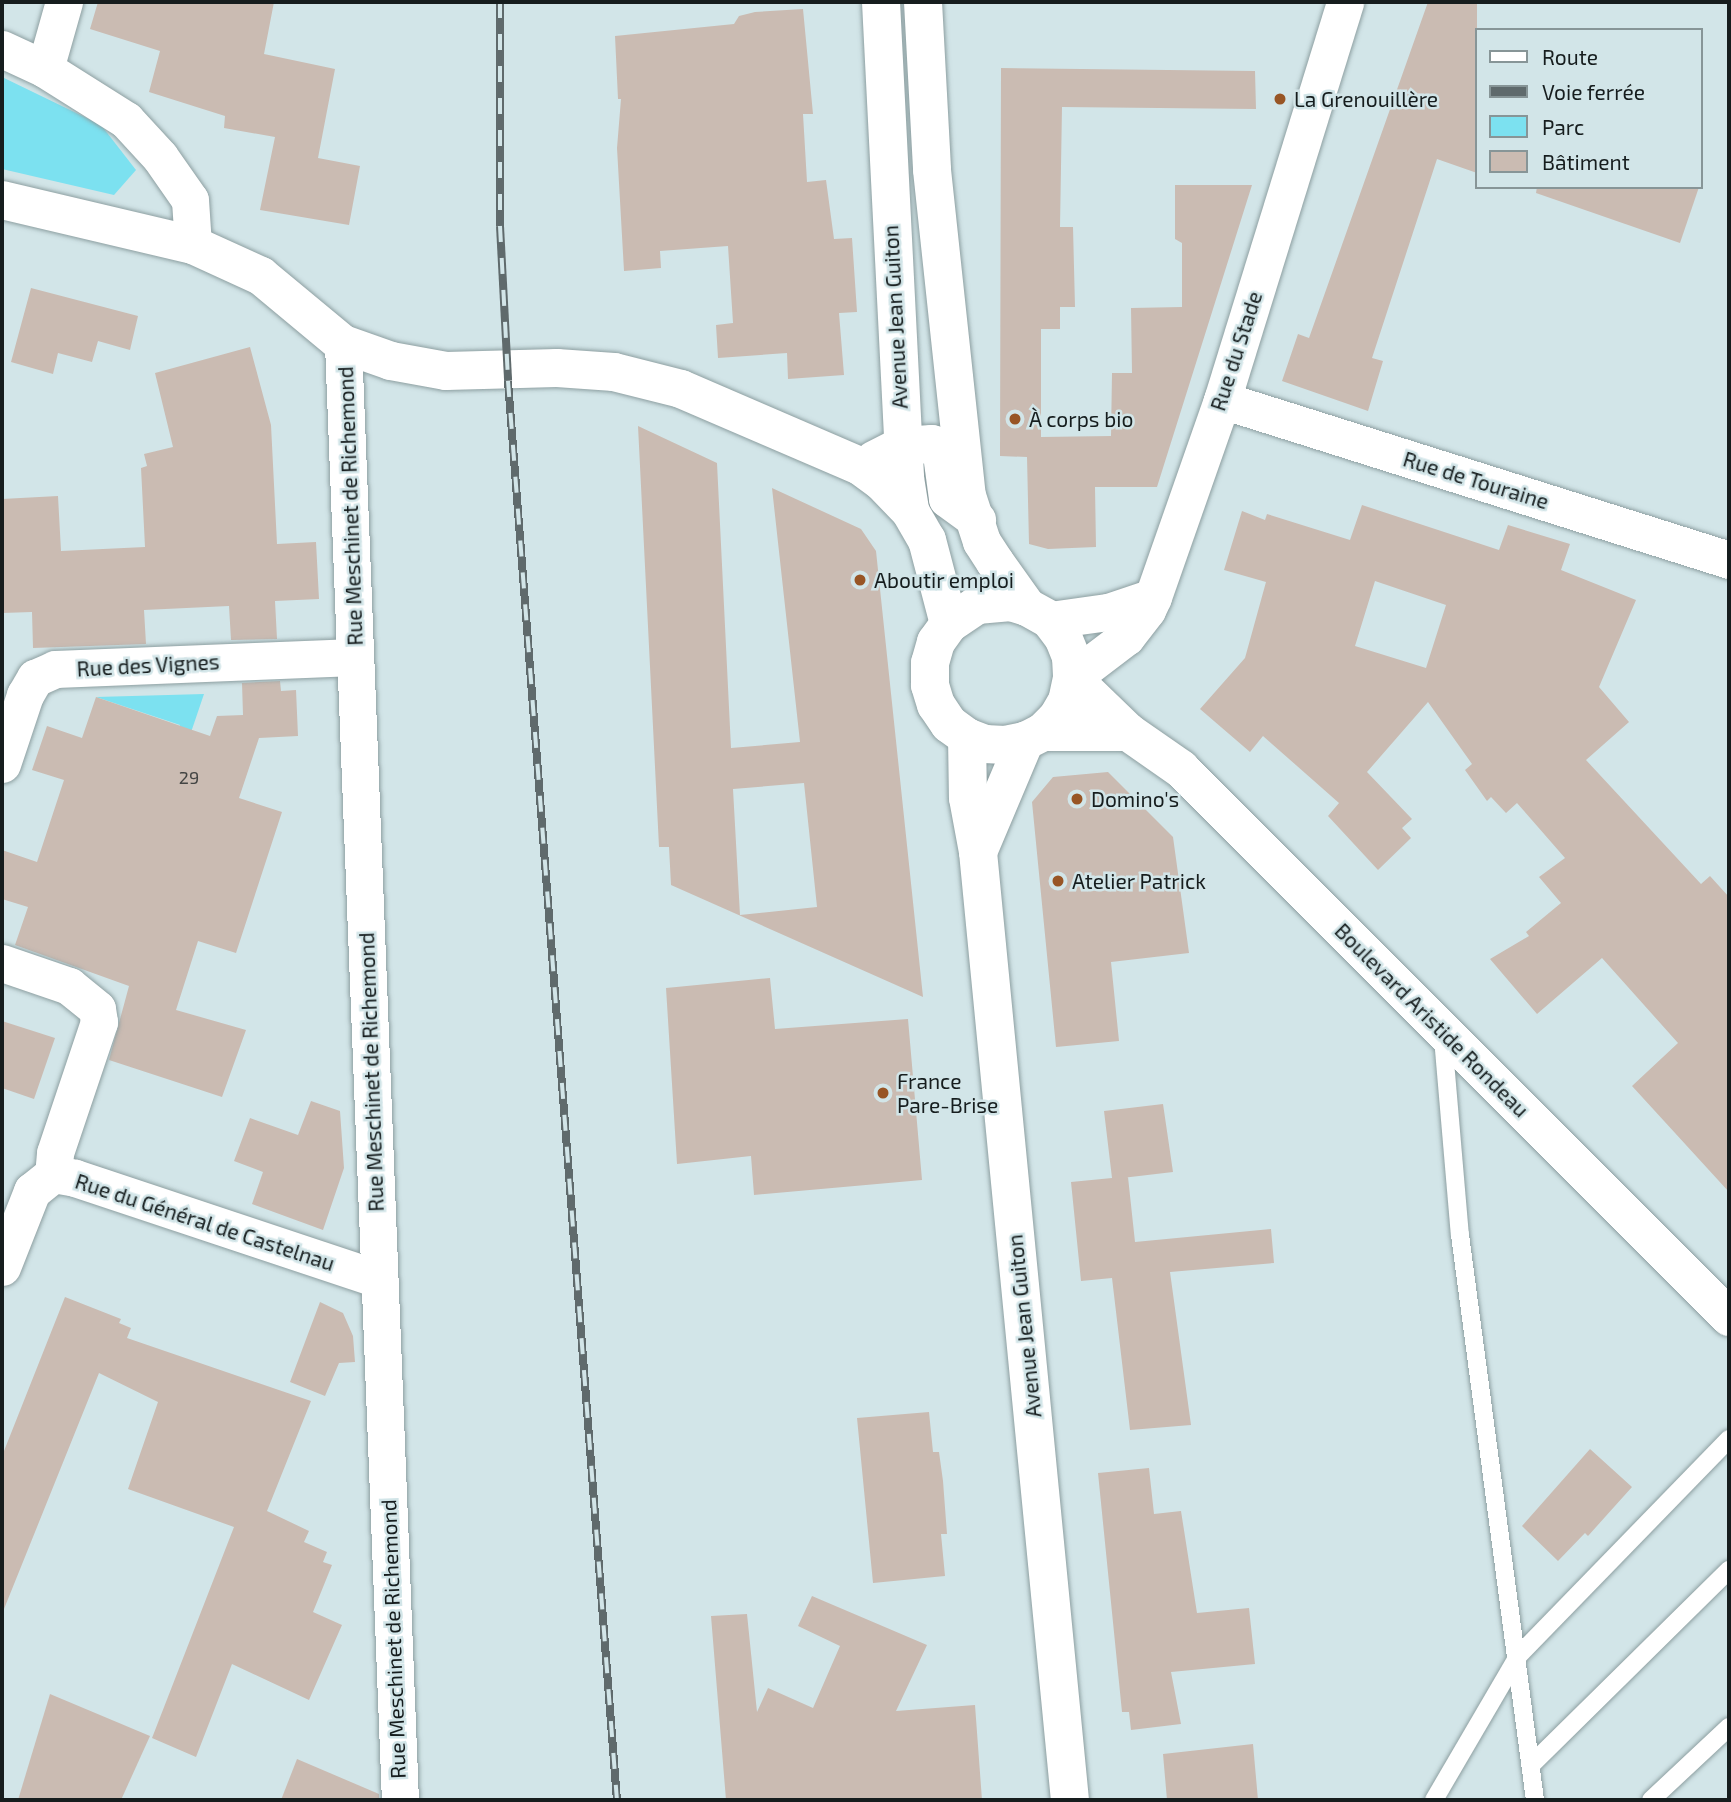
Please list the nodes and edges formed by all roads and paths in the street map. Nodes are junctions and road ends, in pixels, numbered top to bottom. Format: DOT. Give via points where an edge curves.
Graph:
graph roads {
  1 [pos="64,2"];
  2 [pos="881,2"];
  3 [pos="923,2"];
  4 [pos="1345,2"];
  5 [pos="2,49"];
  6 [pos="46,69"];
  7 [pos="2,200"];
  8 [pos="193,245"];
  9 [pos="344,344"];
  10 [pos="1222,400"];
  11 [pos="902,446"];
  12 [pos="860,466"];
  13 [pos="910,511"];
  14 [pos="977,520"];
  15 [pos="1729,560"];
  16 [pos="1153,597"];
  17 [pos="1038,614"];
  18 [pos="949,624"];
  19 [pos="355,657"];
  20 [pos="1072,678"];
  21 [pos="1129,732"];
  22 [pos="967,737"];
  23 [pos="1034,737"];
  24 [pos="2,764"];
  25 [pos="978,852"];
  26 [pos="2,963"];
  27 [pos="1443,1031"];
  28 [pos="53,1174"];
  29 [pos="2,1267"];
  30 [pos="379,1279"];
  31 [pos="1729,1317"];
  32 [pos="1729,1439"];
  33 [pos="1729,1570"];
  34 [pos="1518,1656"];
  35 [pos="1729,1727"];
  36 [pos="1531,1765"];
  37 [pos="400,1800"];
  38 [pos="1070,1800"];
  39 [pos="1434,1800"];
  40 [pos="1535,1800"];
  41 [pos="1651,1800"];
  1 -- 6 [label="street"];
  2 -- 11 [label="main road, Avenue Jean Guiton"];
  3 -- 14 [label="main road" via="933,183 967,496"];
  4 -- 10 [label="street, Rue du Stade"];
  5 -- 6 [label="street"];
  6 -- 8 [label="street" via="126,120 160,157 190,200"];
  7 -- 8 [label="main road"];
  8 -- 9 [label="main road" via="261,276"];
  9 -- 12 [label="main road" via="420,368 446,371 557,368 642,378 681,389"];
  9 -- 19 [label="street, Rue Meschinet de Richemond"];
  10 -- 15 [label="street, Rue de Touraine"];
  10 -- 16 [label="street, Rue du Stade"];
  11 -- 12 [label="main road"];
  11 -- 13 [label="main road, Avenue Jean Guiton"];
  11 -- 14 [label="main road" via="941,447 948,499"];
  12 -- 13 [label="main road"];
  13 -- 18 [label="main road, Avenue Jean Guiton" via="927,540"];
  14 -- 17 [label="main road" via="982,542"];
  16 -- 17 [label="street" via="1108,612"];
  16 -- 20 [label="street, Rue du Stade" via="1126,636"];
  17 -- 18 [label="main road" via="1010,602 977,605"];
  17 -- 20 [label="main road" via="1063,637"];
  18 -- 22 [label="main road" via="936,642 930,685 943,715"];
  19 -- 24 [label="street, Rue des Vignes" via="55,669 35,678 25,695"];
  19 -- 30 [label="street, Rue Meschinet de Richemond"];
  20 -- 21 [label="main road, Boulevard Aristide Rondeau"];
  20 -- 23 [label="main road" via="1057,718"];
  21 -- 23 [label="main road"];
  21 -- 27 [label="main road, Boulevard Aristide Rondeau" via="1181,769"];
  22 -- 23 [label="main road" via="1005,746"];
  22 -- 25 [label="main road, Avenue Jean Guiton" via="968,799"];
  23 -- 25 [label="main road, Avenue Jean Guiton"];
  25 -- 38 [label="main road, Avenue Jean Guiton"];
  26 -- 28 [label="street" via="69,986 97,1009 99,1023 55,1153"];
  27 -- 31 [label="main road, Boulevard Aristide Rondeau"];
  27 -- 34 [label="lane" via="1460,1235"];
  28 -- 29 [label="street, Rue du Général de Castelnau" via="32,1191"];
  28 -- 30 [label="street, Rue du Général de Castelnau"];
  30 -- 37 [label="street, Rue Meschinet de Richemond"];
  32 -- 34 [label="lane"];
  33 -- 36 [label="lane"];
  34 -- 36 [label="lane"];
  34 -- 39 [label="lane"];
  35 -- 41 [label="lane"];
  36 -- 40 [label="lane"];
}
